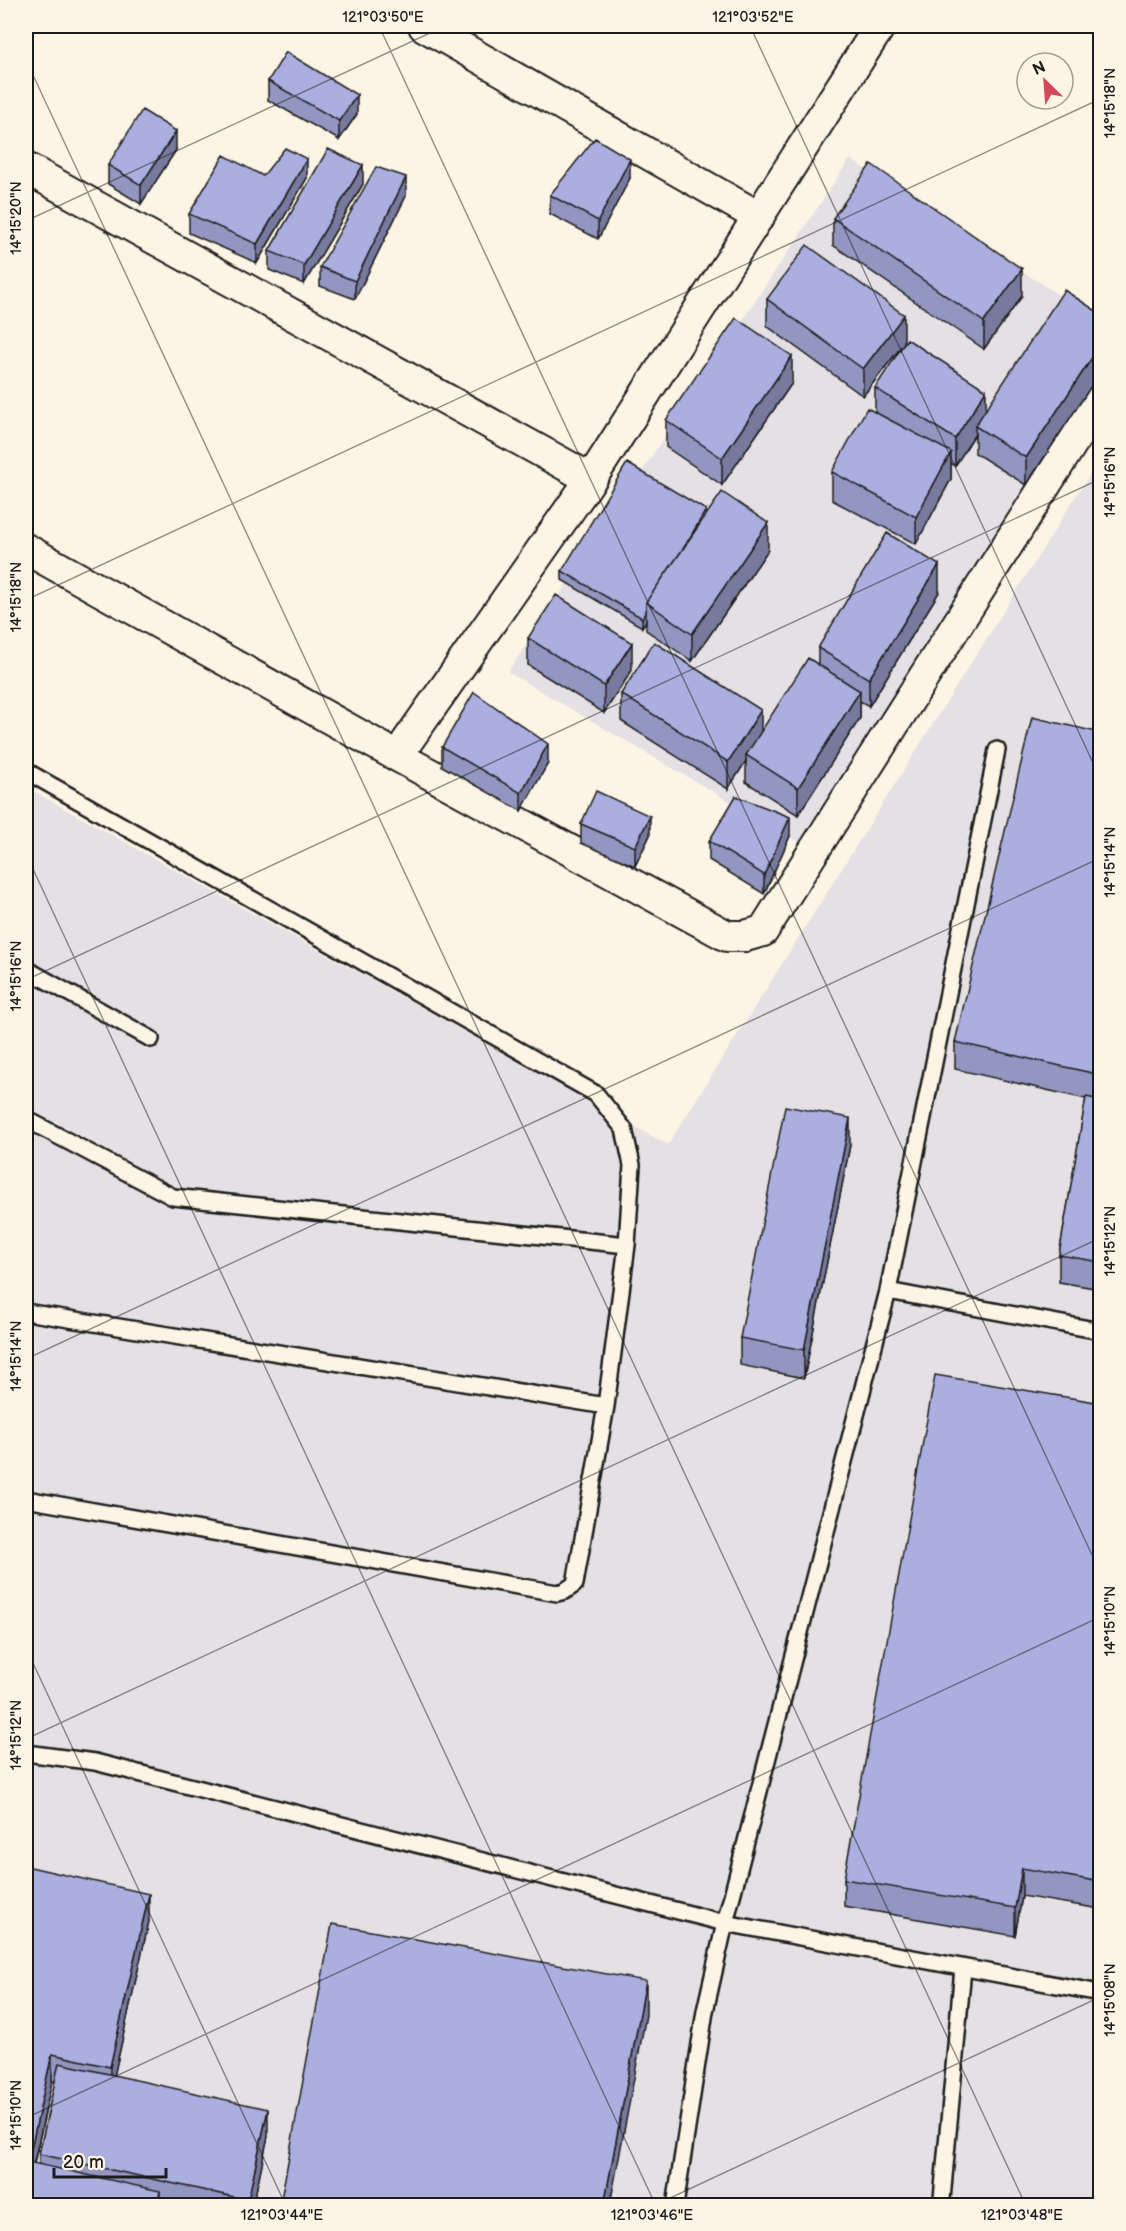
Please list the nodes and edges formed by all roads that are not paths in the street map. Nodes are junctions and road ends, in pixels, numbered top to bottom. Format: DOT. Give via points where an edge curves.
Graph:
graph roads {
  1 [pos="424,26"];
  2 [pos="880,26"];
  3 [pos="26,168"];
  4 [pos="759,217"];
  5 [pos="1101,399"];
  6 [pos="591,480"];
  7 [pos="26,549"];
  8 [pos="996,750"];
  9 [pos="397,756"];
  10 [pos="26,771"];
  11 [pos="26,969"];
  12 [pos="151,1039"];
  13 [pos="26,1119"];
  14 [pos="627,1245"];
  15 [pos="888,1291"];
  16 [pos="26,1312"];
  17 [pos="1101,1331"];
  18 [pos="606,1406"];
  19 [pos="26,1499"];
  20 [pos="26,1753"];
  21 [pos="725,1923"];
  22 [pos="963,1968"];
  23 [pos="1101,1993"];
  24 [pos="942,2199"];
  25 [pos="675,2205"];
  1 -- 4 [label="street"];
  2 -- 4 [label="street"];
  3 -- 6 [label="street"];
  4 -- 6 [label="street"];
  5 -- 9 [label="street" via="763,931 727,936"];
  6 -- 9 [label="street"];
  7 -- 9 [label="street"];
  8 -- 15 [label="lane"];
  10 -- 14 [label="lane" via="596,1094 624,1129 630,1156"];
  11 -- 12 [label="lane"];
  13 -- 14 [label="lane" via="173,1197"];
  14 -- 18 [label="lane"];
  15 -- 17 [label="lane"];
  15 -- 21 [label="lane"];
  16 -- 18 [label="lane"];
  18 -- 19 [label="lane" via="575,1584 556,1593"];
  20 -- 21 [label="lane" via="95,1762"];
  21 -- 22 [label="lane"];
  21 -- 25 [label="lane" via="705,2011"];
  22 -- 23 [label="lane"];
  22 -- 24 [label="lane"];
}
